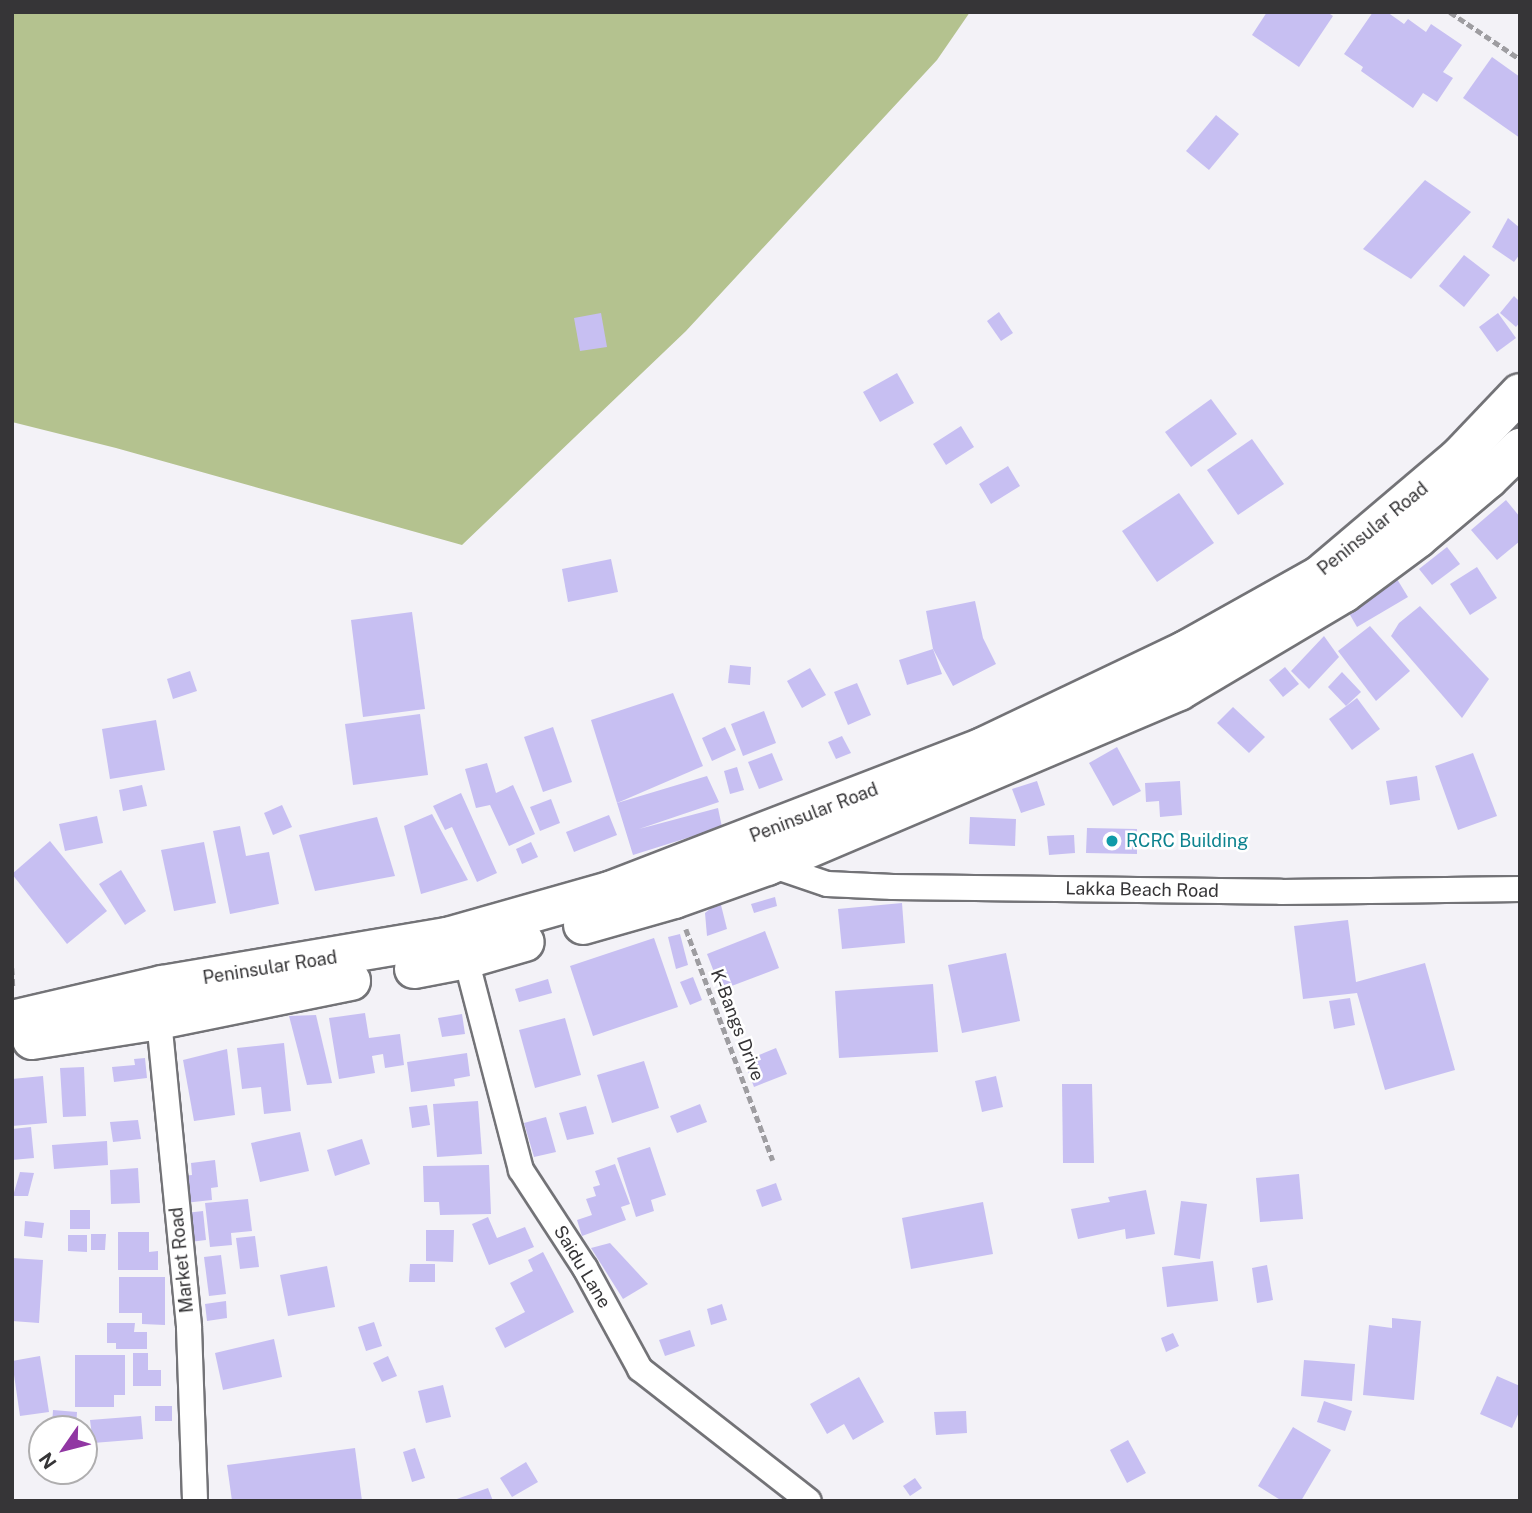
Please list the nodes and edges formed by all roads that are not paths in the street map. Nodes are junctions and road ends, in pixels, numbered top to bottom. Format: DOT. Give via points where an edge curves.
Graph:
graph roads {
  1 [pos="1520,393"];
  2 [pos="1520,448"];
  3 [pos="760,851"];
  4 [pos="1520,889"];
  5 [pos="466,959"];
  6 [pos="12,1020"];
  7 [pos="159,1020"];
  8 [pos="12,1043"];
  9 [pos="195,1501"];
  10 [pos="809,1501"];
  1 -- 3 [label="main road, Peninsular Road" via="1459,457 1320,575 1186,650"];
  2 -- 3 [label="main road, Peninsular Road" via="1418,538 1344,593 1179,691"];
  3 -- 4 [label="street, Lakka Beach Road" via="827,884 1281,892"];
  3 -- 5 [label="main road, Peninsular Road" via="674,899"];
  3 -- 6 [label="main road, Peninsular Road" via="447,937 162,985"];
  5 -- 7 [label="main road, Peninsular Road"];
  5 -- 10 [label="street, Saidu Lane" via="521,1170 585,1268 639,1369"];
  7 -- 8 [label="main road, Peninsular Road"];
  7 -- 9 [label="street, Market Road" via="190,1328"];
}
